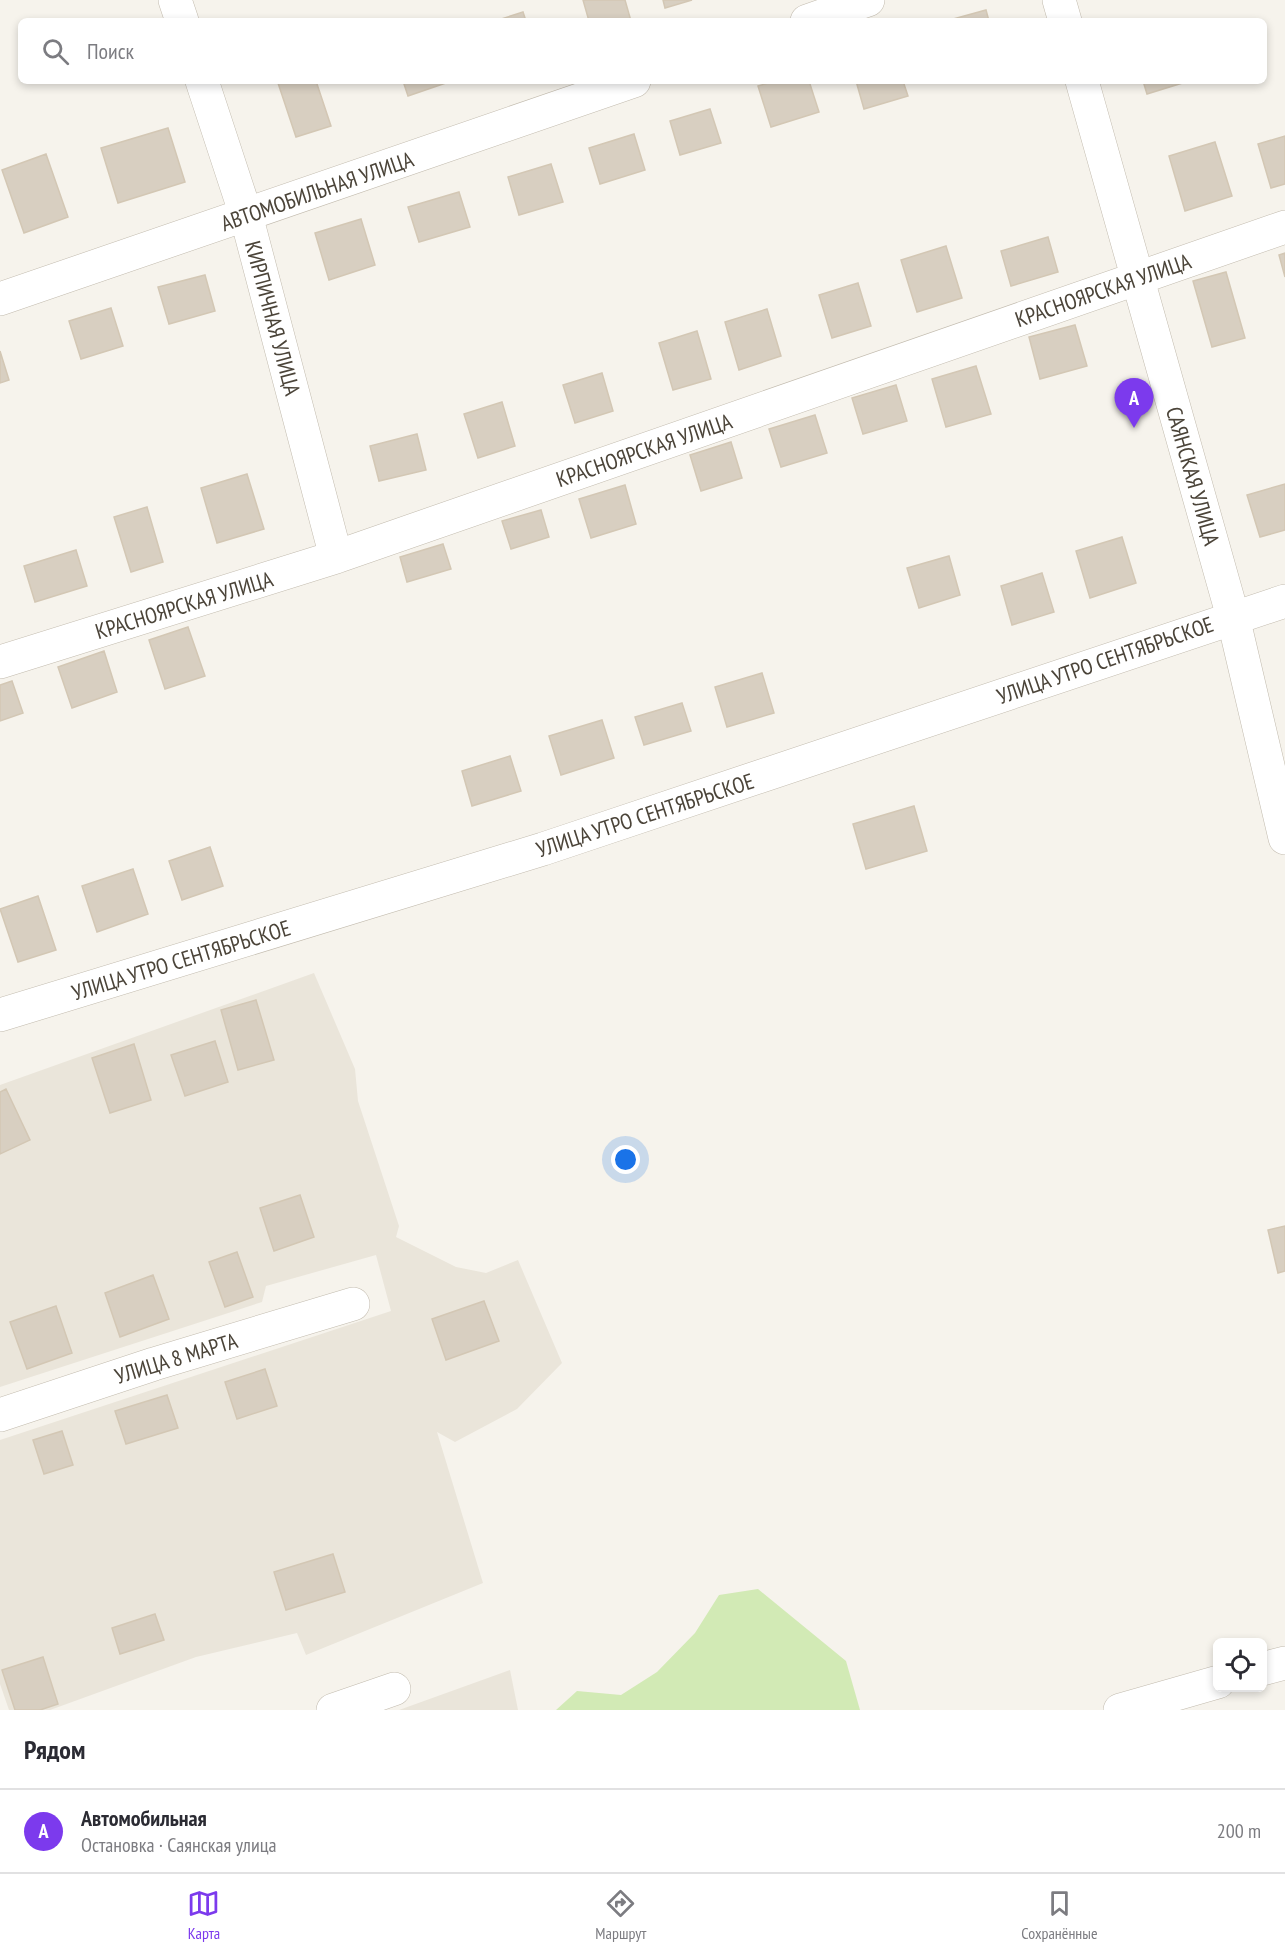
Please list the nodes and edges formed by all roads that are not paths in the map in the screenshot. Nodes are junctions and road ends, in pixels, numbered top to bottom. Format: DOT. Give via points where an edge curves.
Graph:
graph roads {
  1 [pos="175,0"];
  2 [pos="868,0"];
  3 [pos="1059,0"];
  4 [pos="181,18"];
  5 [pos="816,18"];
  6 [pos="1064,18"];
  7 [pos="203,84"];
  8 [pos="625,84"];
  9 [pos="1083,84"];
  10 [pos="246,215"];
  11 [pos="1285,227"];
  12 [pos="1136,278"];
  13 [pos="0,299"];
  14 [pos="336,557"];
  15 [pos="1285,601"];
  16 [pos="1233,617"];
  17 [pos="0,662"];
  18 [pos="1285,838"];
  19 [pos="0,1015"];
  20 [pos="353,1304"];
  21 [pos="0,1414"];
  22 [pos="1285,1663"];
  23 [pos="1267,1669"];
  24 [pos="1213,1683"];
  25 [pos="394,1689"];
  26 [pos="333,1710"];
  27 [pos="1120,1710"];
  1 -- 4 [label="street"];
  2 -- 5 [label="street"];
  3 -- 6 [label="street"];
  7 -- 10 [label="street, КИРПИЧНАЯ УЛИЦА"];
  8 -- 10 [label="street, АВТОМОБИЛЬНАЯ УЛИЦА"];
  9 -- 12 [label="street, САЯНСКАЯ УЛИЦА"];
  10 -- 13 [label="street, АВТОМОБИЛЬНАЯ УЛИЦА"];
  10 -- 14 [label="street, КИРПИЧНАЯ УЛИЦА"];
  11 -- 12 [label="street, КРАСНОЯРСКАЯ УЛИЦА"];
  12 -- 14 [label="street, КРАСНОЯРСКАЯ УЛИЦА"];
  12 -- 16 [label="street, САЯНСКАЯ УЛИЦА"];
  14 -- 17 [label="street, КРАСНОЯРСКАЯ УЛИЦА"];
  15 -- 16 [label="street, УЛИЦА УТРО СЕНТЯБРЬСКОЕ"];
  16 -- 18 [label="street, САЯНСКАЯ УЛИЦА"];
  16 -- 19 [label="street, УЛИЦА УТРО СЕНТЯБРЬСКОЕ" via="543,849"];
  20 -- 21 [label="street, УЛИЦА 8 МАРТА"];
  22 -- 23 [label="street"];
  24 -- 27 [label="street"];
  25 -- 26 [label="street"];
}
